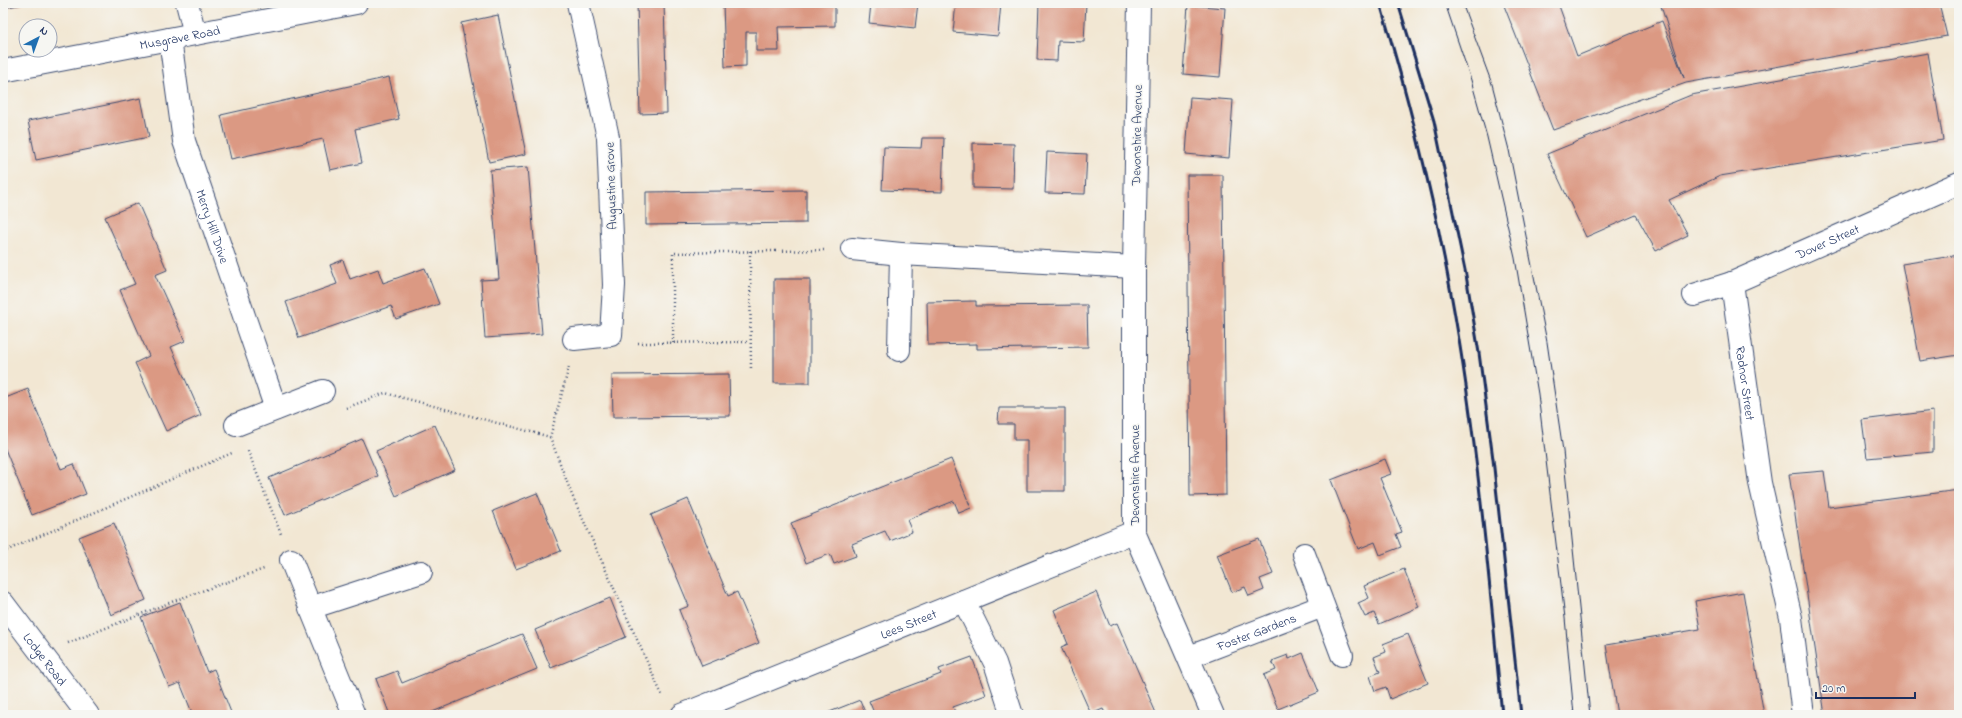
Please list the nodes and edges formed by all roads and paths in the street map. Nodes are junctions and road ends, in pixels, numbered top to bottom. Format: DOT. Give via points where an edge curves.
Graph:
graph roads {
  1 [pos="187,3"];
  2 [pos="356,3"];
  3 [pos="578,3"];
  4 [pos="1139,3"];
  5 [pos="195,34"];
  6 [pos="170,38"];
  7 [pos="3,71"];
  8 [pos="1959,183"];
  9 [pos="852,249"];
  10 [pos="750,251"];
  11 [pos="901,254"];
  12 [pos="1134,267"];
  13 [pos="1732,283"];
  14 [pos="1694,295"];
  15 [pos="611,335"];
  16 [pos="574,339"];
  17 [pos="750,342"];
  18 [pos="673,343"];
  19 [pos="899,350"];
  20 [pos="751,374"];
  21 [pos="323,391"];
  22 [pos="276,409"];
  23 [pos="341,410"];
  24 [pos="236,425"];
  25 [pos="550,437"];
  26 [pos="247,447"];
  27 [pos="240,450"];
  28 [pos="1134,532"];
  29 [pos="3,552"];
  30 [pos="1304,554"];
  31 [pos="291,560"];
  32 [pos="421,572"];
  33 [pos="964,601"];
  34 [pos="3,603"];
  35 [pos="1323,606"];
  36 [pos="310,608"];
  37 [pos="40,653"];
  38 [pos="1342,655"];
  39 [pos="1189,657"];
  40 [pos="664,701"];
  41 [pos="88,715"];
  42 [pos="354,715"];
  43 [pos="682,715"];
  44 [pos="1012,715"];
  45 [pos="1213,715"];
  46 [pos="1803,715"];
  1 -- 5 [label="street"];
  2 -- 5 [label="street, Musgrave Road"];
  3 -- 15 [label="street, Augustine Grove" via="608,137 614,285"];
  4 -- 12 [label="street, Devonshire Avenue"];
  5 -- 6 [label="street, Musgrave Road"];
  6 -- 7 [label="street, Musgrave Road"];
  6 -- 22 [label="street, Merry Hill Drive" via="184,141"];
  8 -- 13 [label="street, Dover Street"];
  9 -- 10 [label="path"];
  9 -- 11 [label="street"];
  10 -- 17 [label="path"];
  10 -- 18 [label="path" via="673,253"];
  11 -- 12 [label="street"];
  11 -- 19 [label="street"];
  12 -- 28 [label="street, Devonshire Avenue"];
  13 -- 14 [label="street, Dover Street"];
  13 -- 46 [label="street, Radnor Street" via="1760,483 1791,618"];
  15 -- 16 [label="street"];
  15 -- 18 [label="path" via="638,343"];
  16 -- 25 [label="path" via="572,358"];
  17 -- 18 [label="path"];
  17 -- 20 [label="path"];
  21 -- 22 [label="street"];
  22 -- 24 [label="street"];
  23 -- 25 [label="path" via="385,393"];
  25 -- 40 [label="path" via="572,495"];
  26 -- 31 [label="path"];
  27 -- 29 [label="path"];
  28 -- 33 [label="street, Lees Street"];
  28 -- 39 [label="street, Devonshire Avenue"];
  30 -- 35 [label="street"];
  31 -- 36 [label="street"];
  31 -- 37 [label="path" via="179,599"];
  32 -- 36 [label="street"];
  33 -- 43 [label="street, Lees Street"];
  33 -- 44 [label="street" via="995,663"];
  34 -- 37 [label="street, Lodge Road"];
  35 -- 38 [label="street"];
  35 -- 39 [label="street, Foster Gardens"];
  36 -- 42 [label="street"];
  37 -- 41 [label="street, Lodge Road"];
  39 -- 45 [label="street, Devonshire Avenue"];
}
